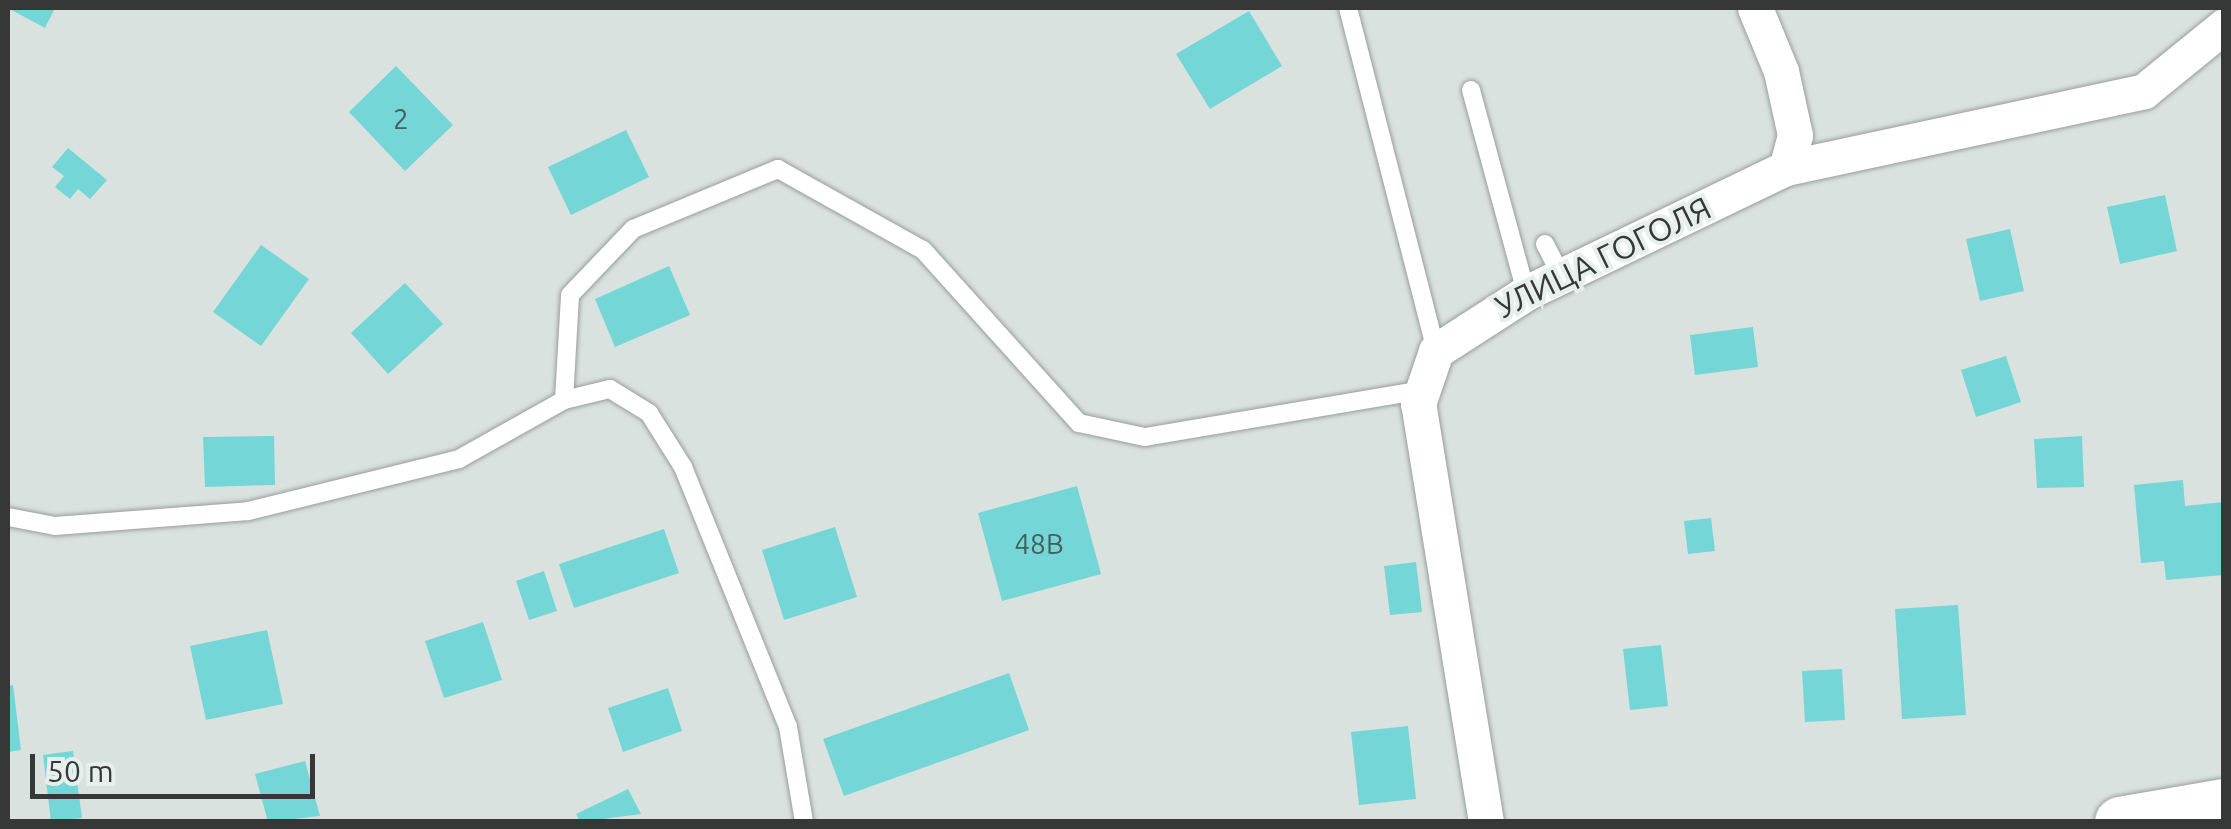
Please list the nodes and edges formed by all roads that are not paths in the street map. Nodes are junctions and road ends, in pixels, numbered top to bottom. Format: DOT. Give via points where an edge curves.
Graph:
graph roads {
  1 [pos="1348,8"];
  2 [pos="1755,8"];
  3 [pos="2224,26"];
  4 [pos="1471,90"];
  5 [pos="1786,168"];
  6 [pos="1545,244"];
  7 [pos="1561,276"];
  8 [pos="1526,293"];
  9 [pos="1436,351"];
  10 [pos="1422,390"];
  11 [pos="564,400"];
  12 [pos="8,518"];
  13 [pos="2224,804"];
  14 [pos="804,822"];
  15 [pos="1486,822"];
  16 [pos="2120,822"];
  1 -- 9 [label="lane"];
  2 -- 5 [label="street" via="1781,70 1794,135"];
  3 -- 5 [label="street, УЛИЦА ГОГОЛЯ" via="2144,91"];
  4 -- 8 [label="lane"];
  5 -- 7 [label="street, УЛИЦА ГОГОЛЯ"];
  6 -- 7 [label="lane"];
  7 -- 8 [label="street, УЛИЦА ГОГОЛЯ"];
  8 -- 9 [label="street, УЛИЦА ГОГОЛЯ"];
  9 -- 10 [label="street"];
  10 -- 11 [label="lane" via="1145,437 1079,423 923,250 778,169 633,229 570,295"];
  10 -- 15 [label="street" via="1418,404"];
  11 -- 12 [label="lane" via="459,459 248,511 55,526"];
  11 -- 14 [label="lane" via="610,389 649,413 683,467 788,727"];
  13 -- 16 [label="main road"];
}
